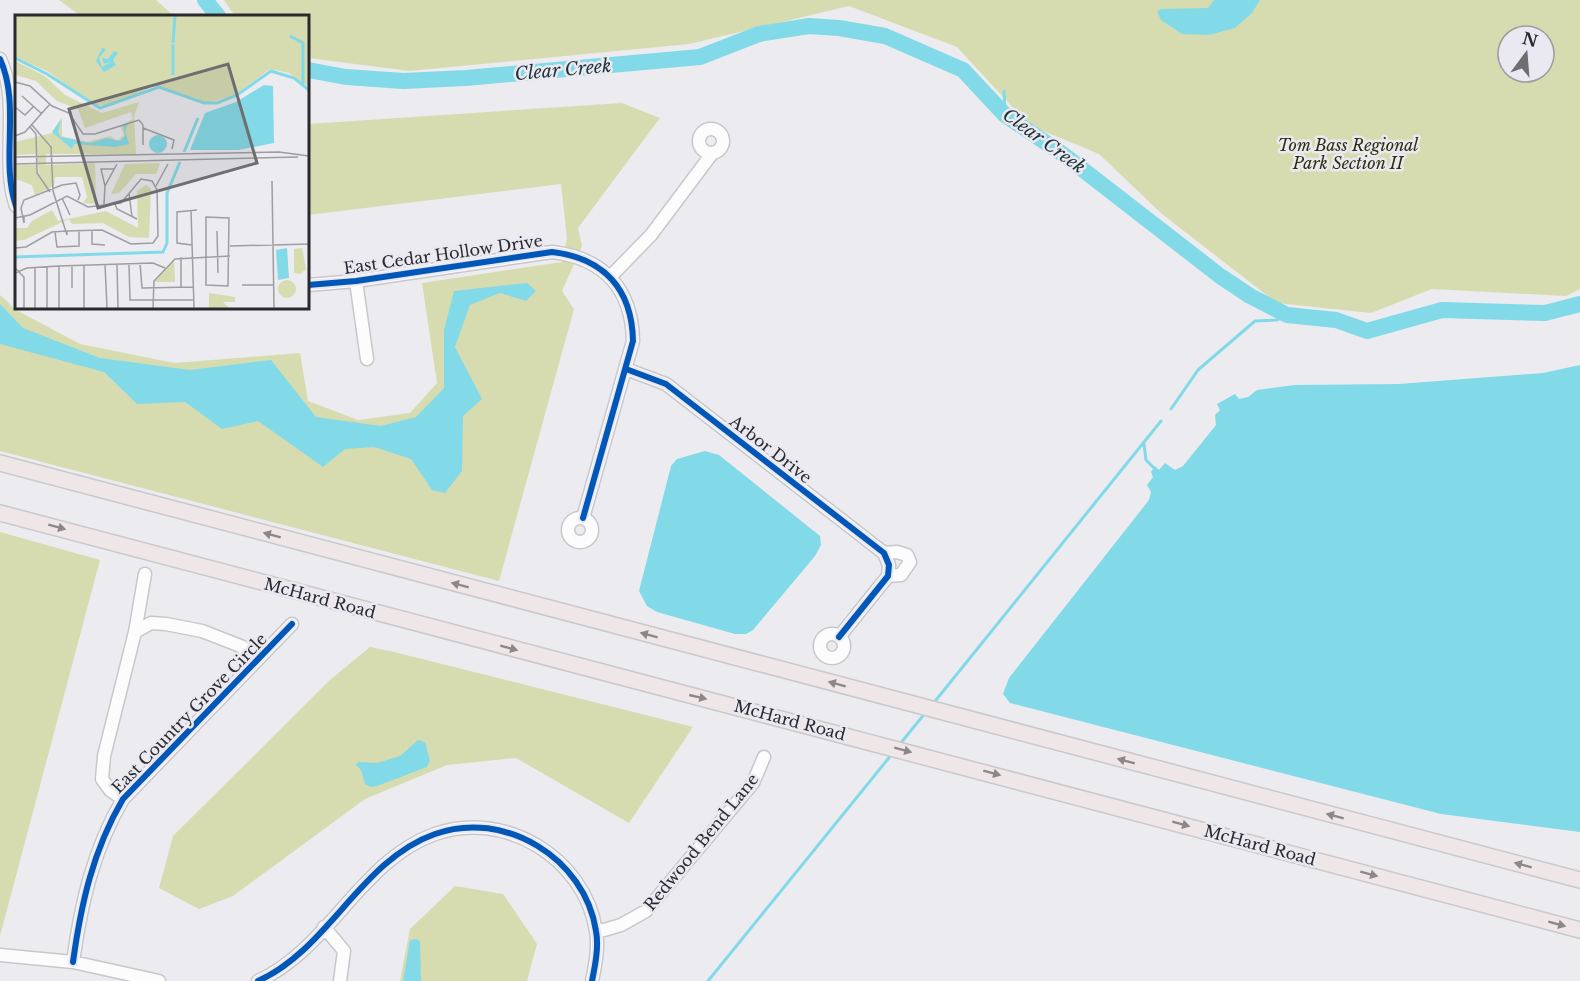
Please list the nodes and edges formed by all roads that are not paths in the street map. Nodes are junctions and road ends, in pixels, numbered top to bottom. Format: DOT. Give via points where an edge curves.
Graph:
graph roads {
  1 [pos="0,58"];
  2 [pos="711,154"];
  3 [pos="4,182"];
  4 [pos="15,204"];
  5 [pos="610,277"];
  6 [pos="356,281"];
  7 [pos="309,285"];
  8 [pos="367,359"];
  9 [pos="626,369"];
  10 [pos="0,463"];
  11 [pos="0,513"];
  12 [pos="583,518"];
  13 [pos="145,574"];
  14 [pos="292,624"];
  15 [pos="135,632"];
  16 [pos="839,637"];
  17 [pos="250,667"];
  18 [pos="764,757"];
  19 [pos="123,799"];
  20 [pos="1580,880"];
  21 [pos="324,927"];
  22 [pos="1580,930"];
  23 [pos="597,932"];
  24 [pos="0,955"];
  25 [pos="73,962"];
  26 [pos="159,981"];
  27 [pos="258,981"];
  28 [pos="339,981"];
  29 [pos="591,981"];
  1 -- 3 [label="street" via="10,95"];
  2 -- 5 [label="street" via="651,235"];
  3 -- 4 [label="street"];
  5 -- 6 [label="street, East Cedar Hollow Drive" via="604,269 574,255 552,252"];
  5 -- 9 [label="street" via="625,301 633,326"];
  6 -- 7 [label="street, East Cedar Hollow Drive"];
  6 -- 8 [label="street"];
  9 -- 12 [label="street"];
  9 -- 16 [label="street, Arbor Drive" via="666,384 887,565"];
  20 -- 10 [label="main road, one-way"];
  11 -- 22 [label="main road, McHard Road, one-way"];
  13 -- 15 [label="street"];
  14 -- 17 [label="street, East Country Grove Circle"];
  15 -- 17 [label="street" via="151,622 202,632 243,647"];
  15 -- 19 [label="street" via="104,756 102,779"];
  17 -- 19 [label="street, East Country Grove Circle"];
  18 -- 23 [label="street, Redwood Bend Lane" via="753,783 646,911 621,925"];
  19 -- 25 [label="street, East Country Grove Circle" via="91,870"];
  21 -- 23 [label="street" via="405,848 446,830 477,827 525,838 556,858 581,891"];
  21 -- 27 [label="street" via="281,968"];
  21 -- 28 [label="street" via="344,951"];
  23 -- 29 [label="street"];
  24 -- 25 [label="street"];
  25 -- 26 [label="street"];
}
